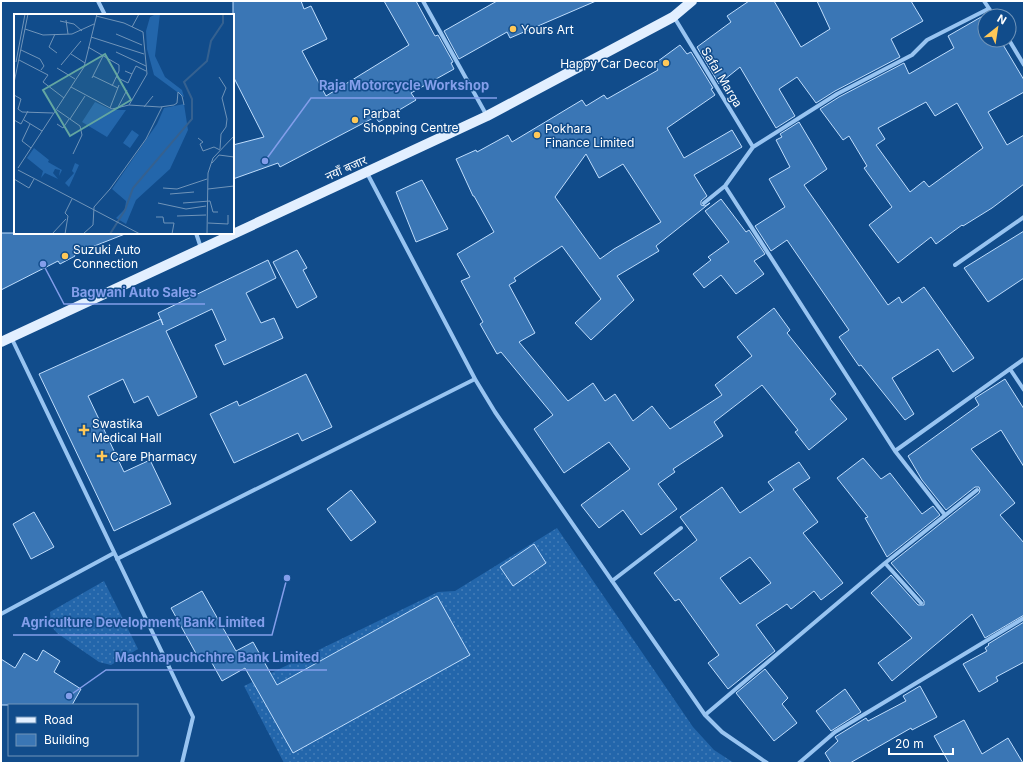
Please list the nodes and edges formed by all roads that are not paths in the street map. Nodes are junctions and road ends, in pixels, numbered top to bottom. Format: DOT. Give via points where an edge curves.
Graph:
graph roads {
  1 [pos="98,1"];
  2 [pos="423,1"];
  3 [pos="692,1"];
  4 [pos="104,14"];
  5 [pos="977,15"];
  6 [pos="673,17"];
  7 [pos="1014,48"];
  8 [pos="1024,65"];
  9 [pos="487,116"];
  10 [pos="753,147"];
  11 [pos="367,173"];
  12 [pos="725,186"];
  13 [pos="704,203"];
  14 [pos="1024,217"];
  15 [pos="234,233"];
  16 [pos="196,234"];
  17 [pos="232,234"];
  18 [pos="201,248"];
  19 [pos="955,265"];
  20 [pos="11,337"];
  21 [pos="1,342"];
  22 [pos="1024,359"];
  23 [pos="1010,369"];
  24 [pos="475,379"];
  25 [pos="1024,390"];
  26 [pos="895,451"];
  27 [pos="977,490"];
  28 [pos="945,515"];
  29 [pos="681,528"];
  30 [pos="114,553"];
  31 [pos="117,559"];
  32 [pos="885,563"];
  33 [pos="612,581"];
  34 [pos="921,603"];
  35 [pos="1,614"];
  36 [pos="1024,618"];
  37 [pos="705,715"];
  38 [pos="182,763"];
  39 [pos="767,763"];
  40 [pos="799,763"];
  1 -- 4 [label="street"];
  2 -- 9 [label="street"];
  3 -- 6 [label="main road, नयाँ बजार"];
  5 -- 10 [label="street" via="927,40 912,55 837,94"];
  6 -- 9 [label="main road, नयाँ बजार"];
  6 -- 10 [label="street, Safal Marga"];
  7 -- 8 [label="street"];
  9 -- 11 [label="main road, नयाँ बजार"];
  10 -- 12 [label="street"];
  11 -- 15 [label="main road, नयाँ बजार"];
  11 -- 24 [label="street"];
  12 -- 13 [label="street"];
  12 -- 26 [label="street"];
  14 -- 19 [label="street"];
  16 -- 18 [label="street"];
  17 -- 18 [label="main road, नयाँ बजार"];
  18 -- 20 [label="main road, नयाँ बजार"];
  20 -- 21 [label="main road, नयाँ बजार"];
  20 -- 30 [label="street"];
  22 -- 23 [label="street"];
  23 -- 25 [label="street"];
  23 -- 26 [label="street"];
  24 -- 31 [label="street"];
  24 -- 33 [label="street"];
  26 -- 28 [label="street"];
  27 -- 28 [label="street"];
  28 -- 32 [label="street"];
  29 -- 33 [label="street"];
  30 -- 31 [label="street"];
  30 -- 35 [label="street"];
  31 -- 38 [label="street" via="193,717"];
  32 -- 34 [label="street"];
  32 -- 37 [label="street"];
  33 -- 37 [label="street"];
  36 -- 40 [label="street" via="835,732"];
  37 -- 39 [label="street" via="722,732"];
}
